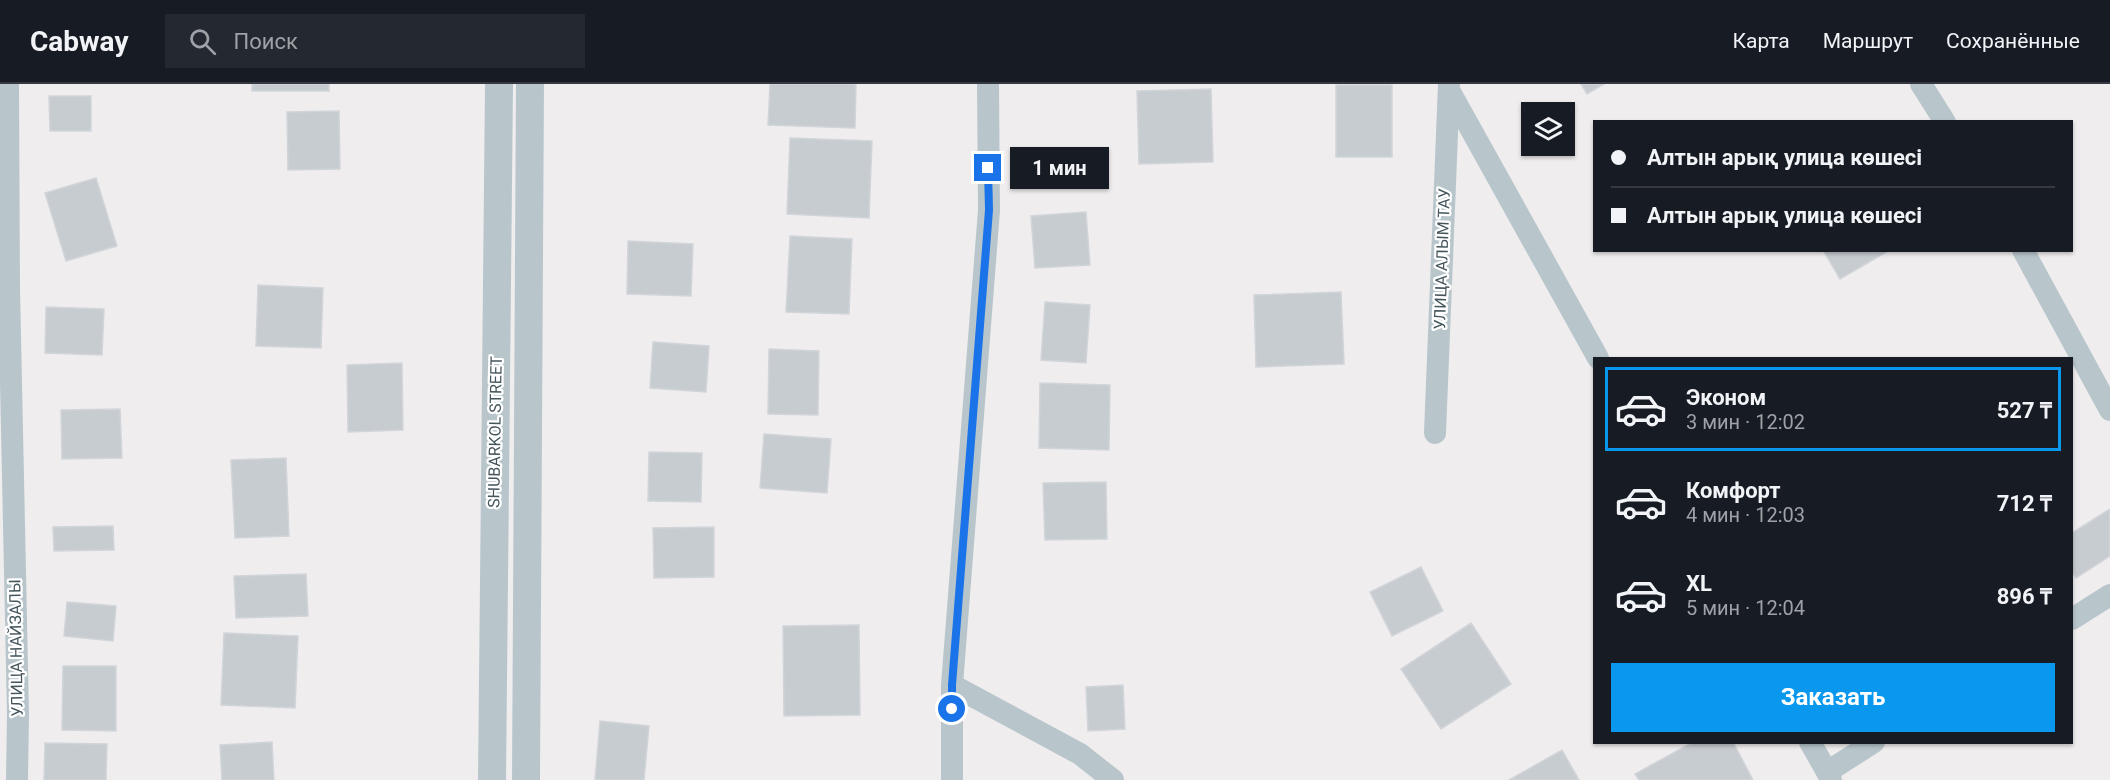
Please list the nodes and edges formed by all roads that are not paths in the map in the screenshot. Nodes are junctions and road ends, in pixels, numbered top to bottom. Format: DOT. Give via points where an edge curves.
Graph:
graph roads {
  1 [pos="8,84"];
  2 [pos="499,84"];
  3 [pos="530,84"];
  4 [pos="988,84"];
  5 [pos="1921,84"];
  6 [pos="1449,87"];
  7 [pos="1944,120"];
  8 [pos="2025,252"];
  9 [pos="1597,357"];
  10 [pos="2110,410"];
  11 [pos="1435,433"];
  12 [pos="2110,595"];
  13 [pos="2073,618"];
  14 [pos="952,685"];
  15 [pos="1811,744"];
  16 [pos="1871,744"];
  17 [pos="1829,776"];
  18 [pos="17,780"];
  19 [pos="492,780"];
  20 [pos="526,780"];
  21 [pos="952,780"];
  22 [pos="1113,780"];
  1 -- 18 [label="street, УЛИЦА НАЙЗАЛЫ"];
  2 -- 19 [label="street, SHUBARKOL STREET"];
  3 -- 20 [label="street, SHUBARKOL STREET"];
  4 -- 14 [label="street" via="989,210"];
  5 -- 7 [label="street"];
  6 -- 9 [label="street"];
  6 -- 11 [label="street, УЛИЦА АЛЫМ ТАУ"];
  8 -- 10 [label="street"];
  12 -- 13 [label="street"];
  14 -- 21 [label="street"];
  14 -- 22 [label="street" via="1080,754"];
  15 -- 17 [label="street"];
  16 -- 17 [label="street"];
}
